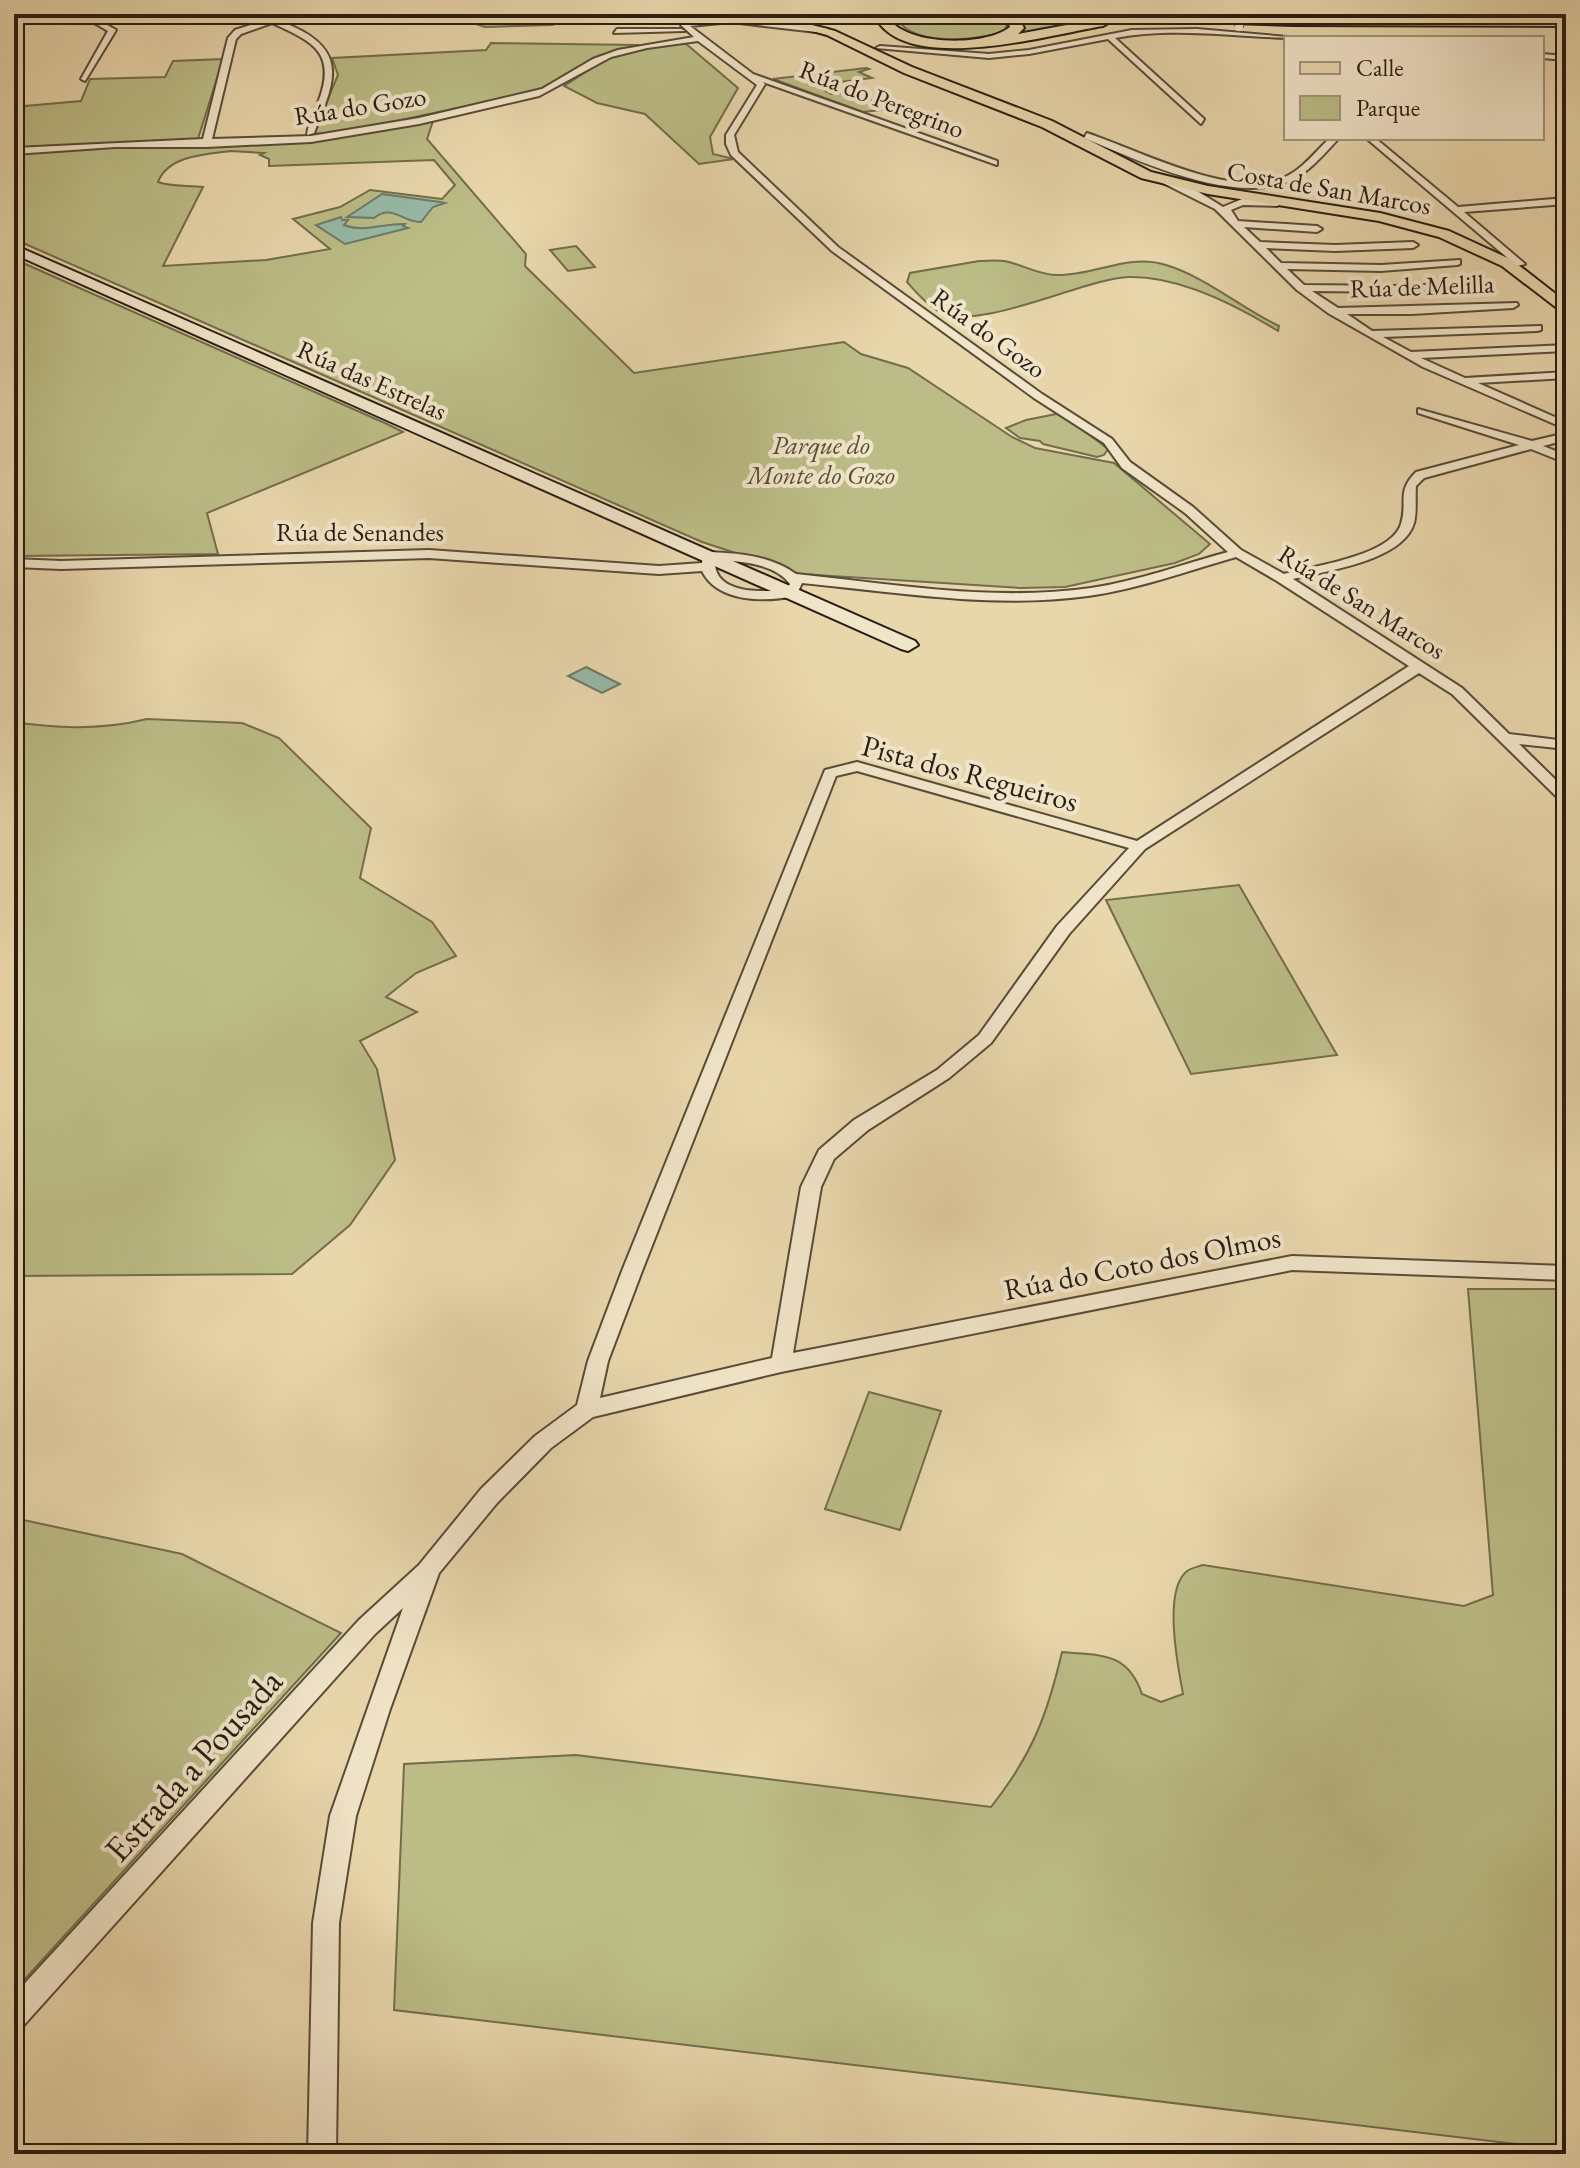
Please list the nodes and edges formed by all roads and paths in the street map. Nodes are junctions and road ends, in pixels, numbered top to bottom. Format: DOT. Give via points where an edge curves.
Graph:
graph roads {
  1 [pos="83,14"];
  2 [pos="262,14"];
  3 [pos="757,14"];
  4 [pos="880,14"];
  5 [pos="889,14"];
  6 [pos="997,14"];
  7 [pos="1076,14"];
  8 [pos="1172,14"];
  9 [pos="1241,14"];
  10 [pos="1566,19"];
  11 [pos="1257,20"];
  12 [pos="271,21"];
  13 [pos="793,25"];
  14 [pos="617,31"];
  15 [pos="1197,31"];
  16 [pos="696,35"];
  17 [pos="1108,35"];
  18 [pos="1284,37"];
  19 [pos="879,52"];
  20 [pos="1544,57"];
  21 [pos="1566,58"];
  22 [pos="755,76"];
  23 [pos="85,79"];
  24 [pos="1201,121"];
  25 [pos="310,133"];
  26 [pos="1086,140"];
  27 [pos="1333,140"];
  28 [pos="1372,140"];
  29 [pos="206,144"];
  30 [pos="14,151"];
  31 [pos="1115,159"];
  32 [pos="994,163"];
  33 [pos="1163,180"];
  34 [pos="1566,201"];
  35 [pos="1325,207"];
  36 [pos="1455,210"];
  37 [pos="1234,221"];
  38 [pos="1317,229"];
  39 [pos="1444,234"];
  40 [pos="1478,239"];
  41 [pos="1255,245"];
  42 [pos="1413,245"];
  43 [pos="14,249"];
  44 [pos="1457,262"];
  45 [pos="1514,263"];
  46 [pos="1277,266"];
  47 [pos="1488,284"];
  48 [pos="1301,288"];
  49 [pos="1566,299"];
  50 [pos="1513,305"];
  51 [pos="1566,310"];
  52 [pos="1332,311"];
  53 [pos="1537,328"];
  54 [pos="1370,334"];
  55 [pos="1566,348"];
  56 [pos="1407,355"];
  57 [pos="1566,375"];
  58 [pos="1461,381"];
  59 [pos="1422,411"];
  60 [pos="1566,426"];
  61 [pos="1566,436"];
  62 [pos="1532,445"];
  63 [pos="1122,459"];
  64 [pos="1566,459"];
  65 [pos="1237,553"];
  66 [pos="707,562"];
  67 [pos="14,563"];
  68 [pos="1282,578"];
  69 [pos="793,586"];
  70 [pos="908,645"];
  71 [pos="1418,667"];
  72 [pos="1506,738"];
  73 [pos="1566,745"];
  74 [pos="1566,798"];
  75 [pos="1139,846"];
  76 [pos="1566,1273"];
  77 [pos="781,1364"];
  78 [pos="587,1410"];
  79 [pos="429,1568"];
  80 [pos="14,2015"];
  81 [pos="322,2154"];
  1 -- 23 [label="street" via="112,30"];
  2 -- 12 [label="street"];
  3 -- 13 [label="main road, Costa de San Marcos"];
  4 -- 11 [label="highway" via="884,24 900,34 962,45 1109,21"];
  5 -- 6 [label="highway" via="891,24 906,33 964,42 1016,31 1013,20"];
  7 -- 11 [label="highway"];
  8 -- 10 [label="highway"];
  9 -- 15 [label="street, bridge" via="1239,27"];
  10 -- 11 [label="highway"];
  12 -- 25 [label="street" via="314,41 328,59 333,76"];
  12 -- 29 [label="street" via="232,38"];
  13 -- 16 [label="street, Rúa do Gozo" via="688,22 685,25"];
  13 -- 19 [label="main road, Costa de San Marcos"];
  14 -- 16 [label="street, Rúa do Gozo"];
  15 -- 17 [label="street"];
  15 -- 18 [label="street"];
  16 -- 22 [label="street"];
  16 -- 29 [label="street, Rúa do Gozo" via="617,52 546,91 419,121 324,138"];
  17 -- 19 [label="street" via="1004,55"];
  17 -- 24 [label="street"];
  19 -- 26 [label="main road, Costa de San Marcos"];
  20 -- 21 [label="street"];
  22 -- 32 [label="street, Rúa do Peregrino"];
  22 -- 63 [label="street, Rúa do Gozo" via="761,87 729,137 734,153 835,249 1108,441"];
  26 -- 27 [label="street, Costa de San Marcos" via="1215,180 1249,185 1282,182"];
  26 -- 31 [label="main road, Costa de San Marcos"];
  28 -- 36 [label="street"];
  29 -- 30 [label="street, Rúa do Gozo"];
  31 -- 33 [label="main road, Costa de San Marcos"];
  31 -- 40 [label="main road, Costa de San Marcos" via="1200,185 1380,213"];
  33 -- 35 [label="main road, Costa de San Marcos"];
  33 -- 37 [label="street" via="1202,196"];
  34 -- 36 [label="street"];
  35 -- 37 [label="street" via="1242,202 1227,207"];
  35 -- 39 [label="main road, Costa de San Marcos"];
  36 -- 40 [label="street"];
  37 -- 38 [label="street"];
  37 -- 41 [label="street"];
  39 -- 40 [label="main road"];
  39 -- 45 [label="main road, Costa de San Marcos"];
  40 -- 45 [label="main road, Costa de San Marcos"];
  41 -- 42 [label="street"];
  41 -- 46 [label="street"];
  43 -- 66 [label="street, Rúa das Estrelas"];
  44 -- 46 [label="street" via="1381,268"];
  45 -- 49 [label="main road, Costa de San Marcos"];
  45 -- 51 [label="main road, Costa de San Marcos"];
  46 -- 48 [label="street"];
  47 -- 48 [label="street"];
  48 -- 52 [label="street"];
  50 -- 52 [label="street, Rúa de Melilla"];
  52 -- 54 [label="street"];
  53 -- 54 [label="street"];
  54 -- 56 [label="street"];
  55 -- 56 [label="street"];
  56 -- 58 [label="street"];
  57 -- 58 [label="street"];
  58 -- 60 [label="street"];
  59 -- 62 [label="street"];
  61 -- 62 [label="street"];
  62 -- 64 [label="street"];
  62 -- 68 [label="street" via="1420,475 1410,485 1406,528 1398,537 1364,559"];
  63 -- 65 [label="street, Rúa de San Marcos"];
  65 -- 68 [label="street, Rúa de San Marcos"];
  65 -- 69 [label="street" via="1111,588 1042,597"];
  66 -- 67 [label="street, Rúa de Senandes" via="659,570 429,554"];
  66 -- 69 [label="street, Rúa das Estrelas"];
  68 -- 71 [label="street, Rúa de San Marcos"];
  69 -- 70 [label="street, Rúa das Estrelas"];
  71 -- 72 [label="street, Rúa de San Marcos" via="1457,691"];
  71 -- 75 [label="street"];
  72 -- 73 [label="street"];
  72 -- 74 [label="street, Rúa de San Marcos"];
  75 -- 77 [label="street" via="1063,930 985,1039 826,1155 811,1187"];
  75 -- 78 [label="street, Pista dos Regueiros" via="857,766 830,773 627,1283 598,1361"];
  76 -- 77 [label="street, Rúa do Coto dos Olmos" via="1292,1263"];
  77 -- 78 [label="street, Rúa do Coto dos Olmos"];
  78 -- 79 [label="street, Rúa do Coto dos Olmos" via="543,1442"];
  79 -- 80 [label="street, Estrada a Pousada" via="367,1627"];
  79 -- 81 [label="street, Rúa do Coto dos Olmos" via="343,1816 326,1923"];
}
